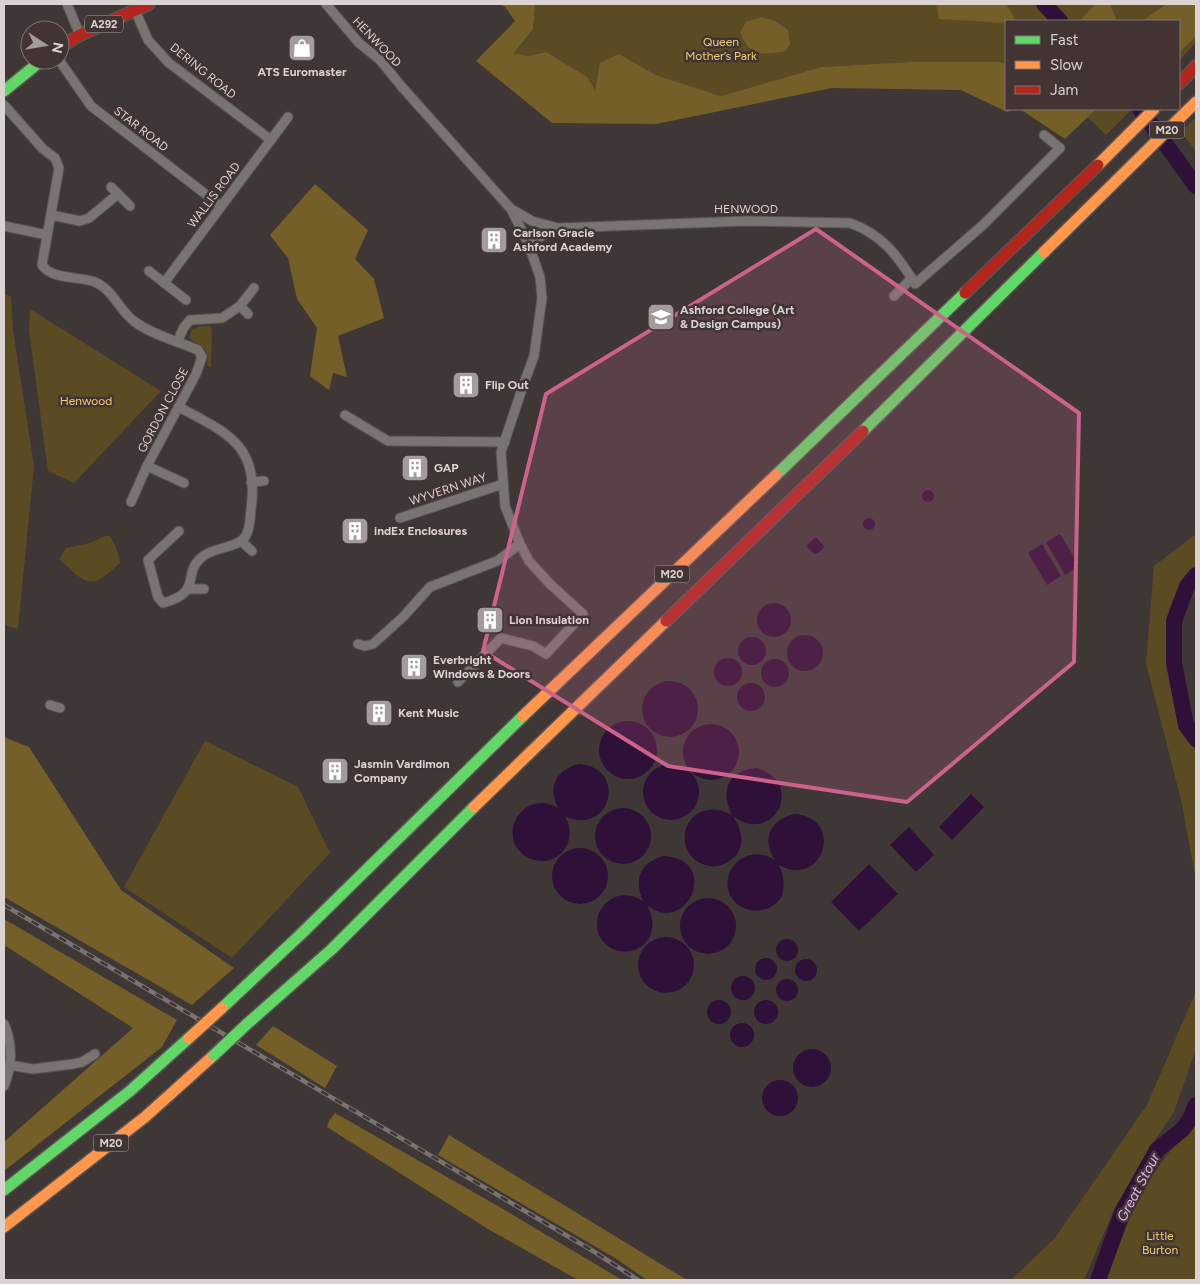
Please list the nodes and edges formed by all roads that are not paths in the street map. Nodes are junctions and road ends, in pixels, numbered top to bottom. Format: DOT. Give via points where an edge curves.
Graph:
graph roads {
  1 [pos="67,4"];
  2 [pos="149,4"];
  3 [pos="326,4"];
  4 [pos="135,10"];
  5 [pos="80,35"];
  6 [pos="70,41"];
  7 [pos="1196,66"];
  8 [pos="30,70"];
  9 [pos="66,70"];
  10 [pos="1180,83"];
  11 [pos="4,91"];
  12 [pos="1196,103"];
  13 [pos="4,104"];
  14 [pos="1153,110"];
  15 [pos="293,126"];
  16 [pos="1044,135"];
  17 [pos="271,140"];
  18 [pos="111,186"];
  19 [pos="118,194"];
  20 [pos="130,206"];
  21 [pos="221,206"];
  22 [pos="511,208"];
  23 [pos="51,215"];
  24 [pos="4,226"];
  25 [pos="558,228"];
  26 [pos="47,235"];
  27 [pos="528,244"];
  28 [pos="149,272"];
  29 [pos="912,278"];
  30 [pos="164,283"];
  31 [pos="254,288"];
  32 [pos="894,296"];
  33 [pos="186,300"];
  34 [pos="240,306"];
  35 [pos="248,314"];
  36 [pos="177,342"];
  37 [pos="179,407"];
  38 [pos="345,415"];
  39 [pos="505,442"];
  40 [pos="147,466"];
  41 [pos="264,481"];
  42 [pos="251,482"];
  43 [pos="184,483"];
  44 [pos="503,484"];
  45 [pos="131,502"];
  46 [pos="400,518"];
  47 [pos="179,531"];
  48 [pos="241,541"];
  49 [pos="520,544"];
  50 [pos="252,551"];
  51 [pos="188,589"];
  52 [pos="204,589"];
  53 [pos="358,644"];
  54 [pos="458,682"];
  55 [pos="50,705"];
  56 [pos="60,708"];
  57 [pos="4,1024"];
  58 [pos="84,1049"];
  59 [pos="9,1066"];
  60 [pos="4,1086"];
  61 [pos="4,1190"];
  62 [pos="4,1227"];
  1 -- 5 [label="street"];
  2 -- 4 [label="main road, A292"];
  3 -- 22 [label="street, HENWOOD"];
  4 -- 5 [label="main road, A292"];
  4 -- 17 [label="street, DERING ROAD" via="148,40 169,63"];
  5 -- 6 [label="main road, A292"];
  7 -- 10 [label="main road"];
  8 -- 11 [label="main road"];
  9 -- 21 [label="street, STAR ROAD" via="91,106"];
  12 -- 62 [label="main road, M20, bridge" via="861,433 505,776 332,949 145,1117"];
  13 -- 23 [label="street, GORDON CLOSE" via="43,149 55,158 58,178"];
  14 -- 61 [label="main road, M20, bridge" via="483,754 273,963 130,1091"];
  15 -- 17 [label="street, WALLIS ROAD" via="286,120"];
  16 -- 29 [label="street" via="1060,148 983,224 915,284"];
  17 -- 21 [label="street, WALLIS ROAD"];
  18 -- 19 [label="street"];
  19 -- 20 [label="street"];
  19 -- 23 [label="street" via="89,218 80,221"];
  21 -- 30 [label="street, WALLIS ROAD"];
  22 -- 25 [label="street, HENWOOD" via="532,221"];
  22 -- 27 [label="street, HENWOOD"];
  23 -- 26 [label="street, GORDON CLOSE"];
  24 -- 26 [label="street"];
  25 -- 27 [label="street, HENWOOD"];
  25 -- 29 [label="street, HENWOOD" via="747,221 850,223 888,246"];
  26 -- 36 [label="street, GORDON CLOSE" via="42,265 46,270 104,287 135,323"];
  27 -- 39 [label="street, HENWOOD" via="540,278 540,319 534,356"];
  28 -- 30 [label="street"];
  29 -- 32 [label="street"];
  30 -- 33 [label="street"];
  31 -- 34 [label="street"];
  34 -- 35 [label="street"];
  34 -- 36 [label="street" via="217,319 190,320"];
  36 -- 37 [label="street, GORDON CLOSE" via="198,350 202,357"];
  37 -- 40 [label="street, GORDON CLOSE"];
  37 -- 42 [label="street" via="234,439 248,464"];
  38 -- 39 [label="street" via="388,441"];
  39 -- 44 [label="street, HENWOOD" via="501,452"];
  40 -- 43 [label="street"];
  40 -- 45 [label="street, GORDON CLOSE"];
  41 -- 42 [label="street"];
  42 -- 48 [label="street" via="253,498 249,528"];
  44 -- 46 [label="street, WYVERN WAY"];
  44 -- 49 [label="street, HENWOOD" via="505,506"];
  47 -- 51 [label="street" via="148,560 158,597 163,603 183,595"];
  48 -- 50 [label="street"];
  48 -- 51 [label="street" via="202,557 193,568"];
  49 -- 53 [label="street" via="498,561 430,587 373,644"];
  49 -- 54 [label="street, HENWOOD" via="529,561 583,614 546,654 533,646 501,638"];
  51 -- 52 [label="street"];
  55 -- 56 [label="street"];
  57 -- 59 [label="street" via="10,1042"];
  58 -- 59 [label="street" via="91,1056 73,1064 33,1069"];
  59 -- 60 [label="street"];
}
